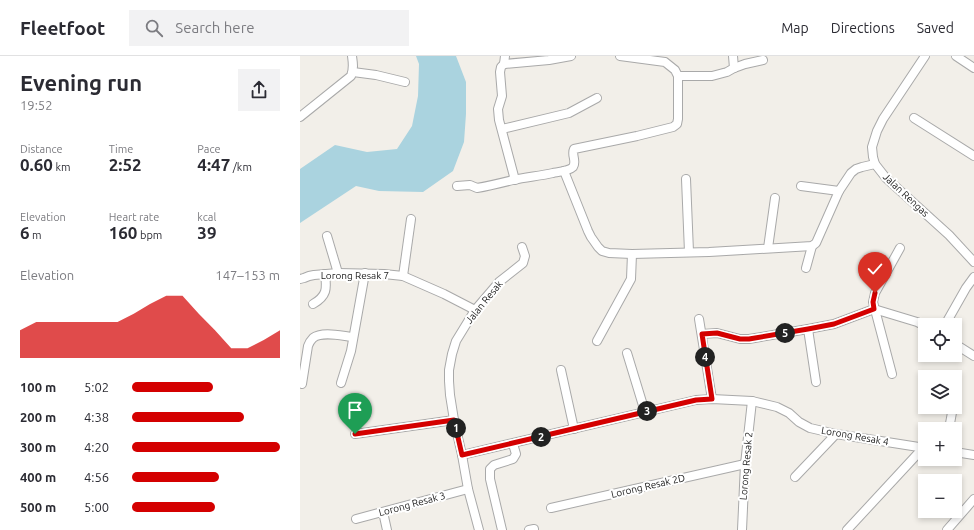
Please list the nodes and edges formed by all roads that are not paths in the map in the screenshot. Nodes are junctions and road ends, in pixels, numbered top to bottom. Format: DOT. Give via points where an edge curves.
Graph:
graph roads {
  1 [pos="352,56"];
  2 [pos="571,56"];
  3 [pos="620,56"];
  4 [pos="733,56"];
  5 [pos="925,56"];
  6 [pos="956,56"];
  7 [pos="505,60"];
  8 [pos="763,60"];
  9 [pos="734,68"];
  10 [pos="974,68"];
  11 [pos="352,72"];
  12 [pos="678,76"];
  13 [pos="405,82"];
  14 [pos="597,98"];
  15 [pos="300,117"];
  16 [pos="914,118"];
  17 [pos="502,129"];
  18 [pos="974,156"];
  19 [pos="875,164"];
  20 [pos="564,171"];
  21 [pos="686,179"];
  22 [pos="515,180"];
  23 [pos="457,186"];
  24 [pos="801,186"];
  25 [pos="839,191"];
  26 [pos="775,198"];
  27 [pos="411,219"];
  28 [pos="327,236"];
  29 [pos="812,246"];
  30 [pos="522,247"];
  31 [pos="768,248"];
  32 [pos="900,248"];
  33 [pos="689,252"];
  34 [pos="632,254"];
  35 [pos="974,262"];
  36 [pos="806,268"];
  37 [pos="338,273"];
  38 [pos="365,273"];
  39 [pos="325,274"];
  40 [pos="403,276"];
  41 [pos="301,277"];
  42 [pos="974,278"];
  43 [pos="313,304"];
  44 [pos="874,309"];
  45 [pos="475,310"];
  46 [pos="949,318"];
  47 [pos="699,319"];
  48 [pos="918,322"];
  49 [pos="808,329"];
  50 [pos="702,334"];
  51 [pos="353,337"];
  52 [pos="597,341"];
  53 [pos="962,348"];
  54 [pos="627,353"];
  55 [pos="303,355"];
  56 [pos="974,356"];
  57 [pos="561,370"];
  58 [pos="892,374"];
  59 [pos="816,382"];
  60 [pos="340,383"];
  61 [pos="302,384"];
  62 [pos="712,399"];
  63 [pos="752,401"];
  64 [pos="645,412"];
  65 [pos="454,420"];
  66 [pos="574,429"];
  67 [pos="355,434"];
  68 [pos="836,434"];
  69 [pos="513,444"];
  70 [pos="918,447"];
  71 [pos="962,453"];
  72 [pos="918,454"];
  73 [pos="462,455"];
  74 [pos="974,455"];
  75 [pos="745,464"];
  76 [pos="795,477"];
  77 [pos="468,489"];
  78 [pos="974,499"];
  79 [pos="551,508"];
  80 [pos="383,512"];
  81 [pos="356,519"];
  82 [pos="387,530"];
  83 [pos="479,530"];
  84 [pos="502,530"];
  85 [pos="742,530"];
  86 [pos="847,530"];
  87 [pos="947,530"];
  1 -- 11 [label="street"];
  2 -- 7 [label="street" via="549,60"];
  3 -- 12 [label="street" via="665,62"];
  4 -- 9 [label="street"];
  5 -- 19 [label="street, Jalan Rengas" via="877,131 872,147"];
  6 -- 10 [label="street"];
  7 -- 17 [label="street" via="500,72 502,96 498,109"];
  8 -- 9 [label="street"];
  9 -- 12 [label="street" via="712,76"];
  11 -- 13 [label="street"];
  11 -- 15 [label="street" via="351,76"];
  12 -- 20 [label="street" via="677,124 637,136 574,149 574,166"];
  14 -- 17 [label="street" via="568,113"];
  16 -- 18 [label="street"];
  17 -- 22 [label="street"];
  19 -- 25 [label="street" via="856,169"];
  19 -- 35 [label="street, Jalan Rengas" via="886,178 949,235"];
  20 -- 22 [label="street"];
  20 -- 34 [label="street" via="588,231 598,247 609,253"];
  21 -- 33 [label="street"];
  22 -- 23 [label="street" via="477,188 470,184"];
  24 -- 25 [label="street"];
  25 -- 29 [label="street" via="816,243"];
  26 -- 31 [label="street"];
  27 -- 40 [label="street"];
  28 -- 37 [label="street"];
  29 -- 31 [label="street"];
  29 -- 36 [label="street"];
  30 -- 45 [label="street, Jalan Resak" via="525,256 523,263 499,282"];
  31 -- 33 [label="street"];
  32 -- 44 [label="street" via="875,293"];
  33 -- 34 [label="street"];
  34 -- 52 [label="street" via="631,280"];
  37 -- 38 [label="street, Lorong Resak 7"];
  37 -- 39 [label="street, Lorong Resak 7"];
  38 -- 40 [label="street, Lorong Resak 7"];
  38 -- 51 [label="street"];
  39 -- 41 [label="street, Lorong Resak 7"];
  39 -- 43 [label="street" via="324,295"];
  40 -- 45 [label="street, Lorong Resak 7"];
  42 -- 46 [label="street"];
  44 -- 48 [label="street"];
  44 -- 49 [label="street" via="834,324"];
  44 -- 58 [label="street"];
  45 -- 65 [label="street, Jalan Resak" via="456,341 452,354 448,381"];
  47 -- 50 [label="street"];
  49 -- 50 [label="street" via="749,339 717,333"];
  49 -- 59 [label="street"];
  50 -- 62 [label="street"];
  51 -- 55 [label="street" via="318,335 310,342"];
  51 -- 60 [label="street"];
  53 -- 56 [label="street"];
  54 -- 64 [label="street"];
  55 -- 61 [label="street"];
  57 -- 66 [label="street"];
  62 -- 63 [label="street, Lorong Resak 4"];
  62 -- 64 [label="street, Lorong Resak 4" via="696,400"];
  63 -- 68 [label="street, Lorong Resak 4" via="777,407 810,428"];
  63 -- 75 [label="street, Lorong Resak 2"];
  64 -- 66 [label="street, Lorong Resak 4"];
  65 -- 67 [label="street"];
  65 -- 73 [label="street, Jalan Resak"];
  66 -- 69 [label="street, Lorong Resak 4"];
  68 -- 70 [label="street, Lorong Resak 4"];
  68 -- 76 [label="street"];
  69 -- 73 [label="street, Lorong Resak 4"];
  69 -- 84 [label="street" via="516,454 513,459 494,465 490,469 490,480"];
  71 -- 74 [label="street"];
  72 -- 86 [label="street"];
  73 -- 77 [label="street, Jalan Resak"];
  75 -- 79 [label="street, Lorong Resak 2D"];
  75 -- 85 [label="street, Lorong Resak 2"];
  77 -- 80 [label="street, Lorong Resak 3"];
  77 -- 83 [label="street, Jalan Resak"];
  78 -- 87 [label="street"];
  80 -- 81 [label="street, Lorong Resak 3"];
  80 -- 82 [label="street"];
}
